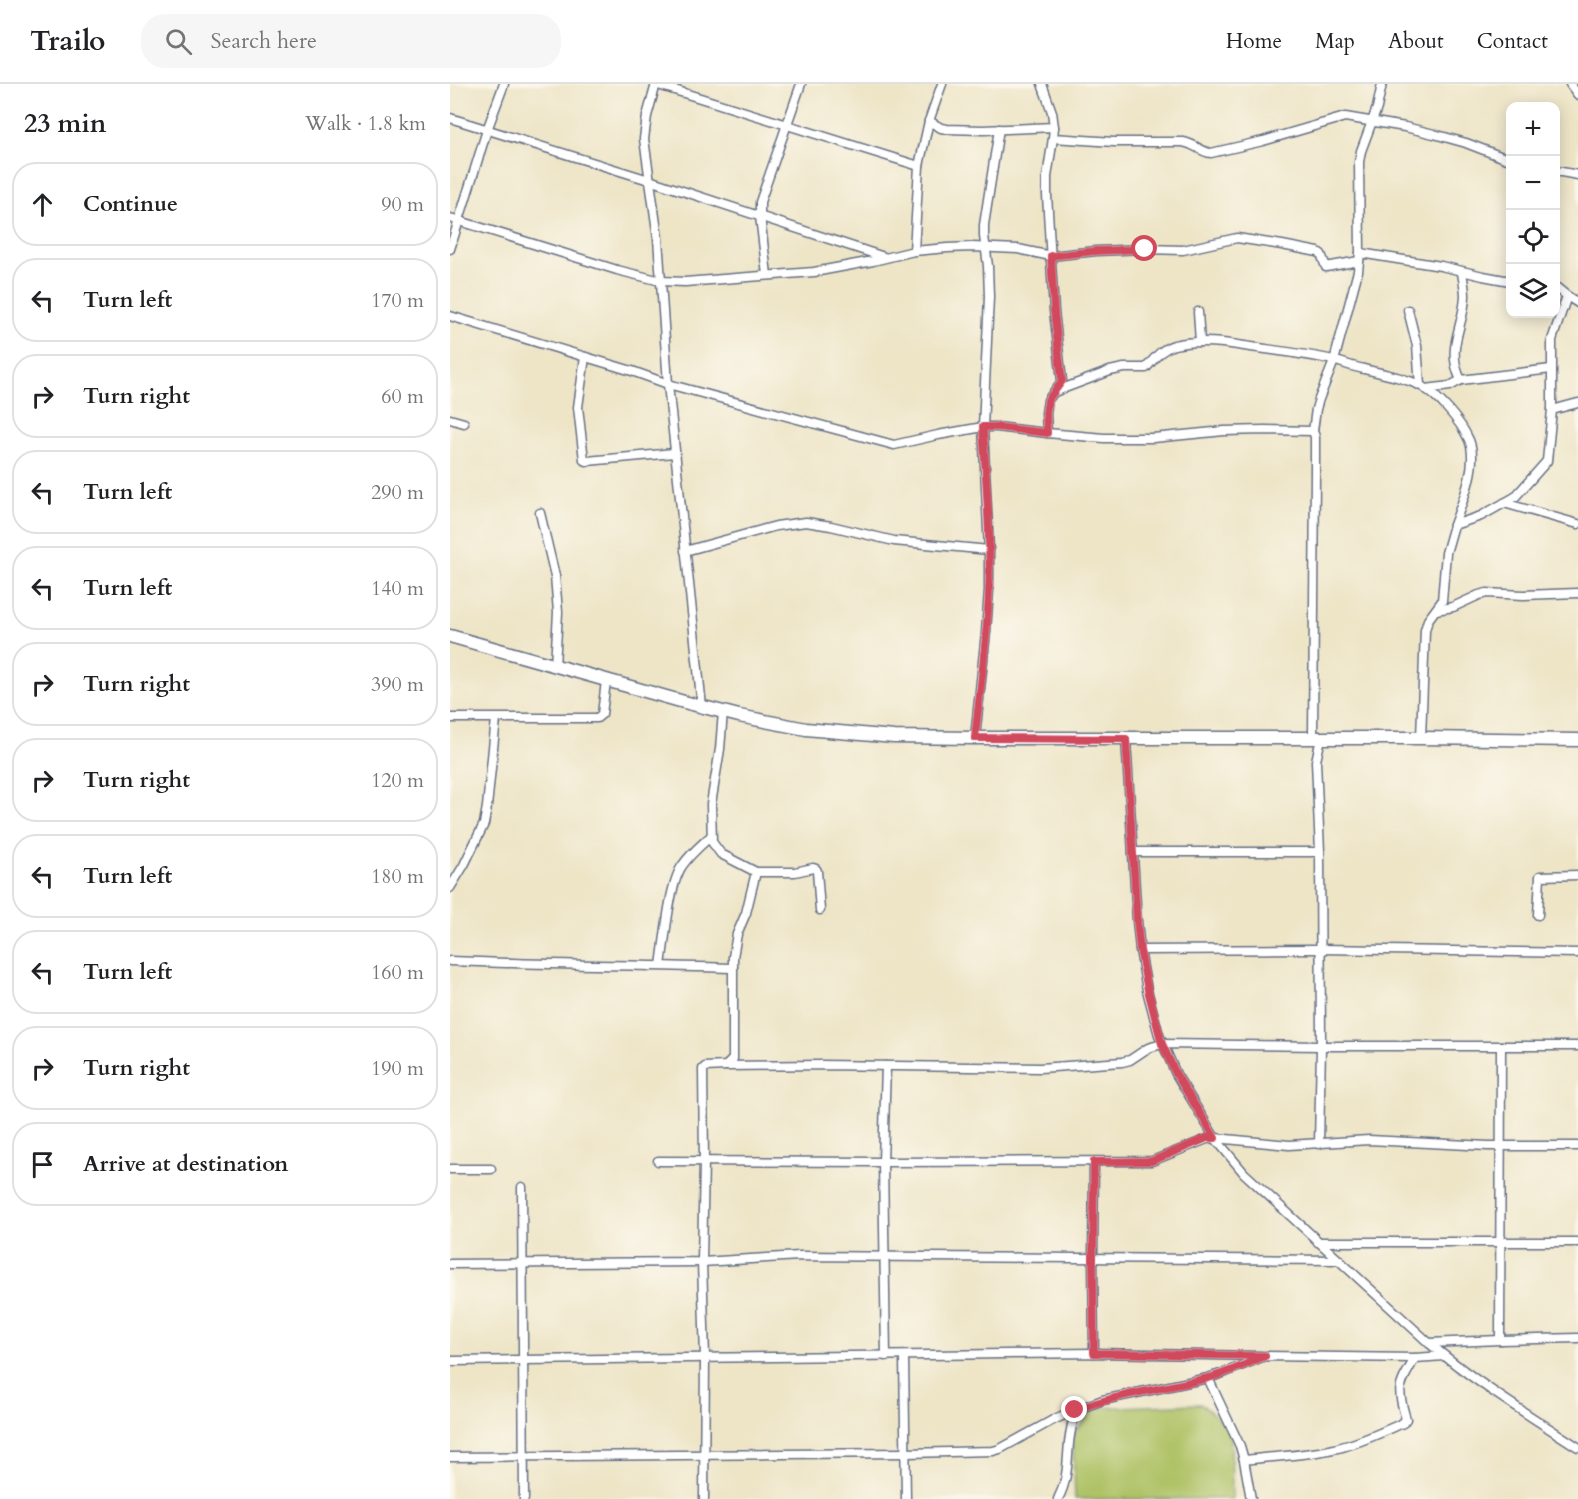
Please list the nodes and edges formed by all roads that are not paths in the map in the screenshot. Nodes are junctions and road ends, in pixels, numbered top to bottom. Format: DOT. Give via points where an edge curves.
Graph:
graph roads {
  1 [pos="504,84"];
  2 [pos="656,84"];
  3 [pos="801,84"];
  4 [pos="942,84"];
  5 [pos="1042,84"];
  6 [pos="1382,84"];
  7 [pos="1570,84"];
  8 [pos="1578,95"];
  9 [pos="450,118"];
  10 [pos="928,121"];
  11 [pos="1372,122"];
  12 [pos="786,124"];
  13 [pos="1054,127"];
  14 [pos="999,129"];
  15 [pos="487,130"];
  16 [pos="1053,138"];
  17 [pos="1506,158"];
  18 [pos="919,166"];
  19 [pos="1560,172"];
  20 [pos="1578,174"];
  21 [pos="649,180"];
  22 [pos="760,216"];
  23 [pos="454,219"];
  24 [pos="985,247"];
  25 [pos="450,249"];
  26 [pos="914,251"];
  27 [pos="1051,256"];
  28 [pos="1359,257"];
  29 [pos="886,258"];
  30 [pos="1462,272"];
  31 [pos="767,275"];
  32 [pos="1506,280"];
  33 [pos="661,281"];
  34 [pos="1560,290"];
  35 [pos="1567,296"];
  36 [pos="1578,303"];
  37 [pos="1408,310"];
  38 [pos="1198,312"];
  39 [pos="450,316"];
  40 [pos="1200,342"];
  41 [pos="585,357"];
  42 [pos="1334,361"];
  43 [pos="1551,369"];
  44 [pos="1461,380"];
  45 [pos="668,384"];
  46 [pos="1423,387"];
  47 [pos="1054,392"];
  48 [pos="1578,403"];
  49 [pos="1552,410"];
  50 [pos="450,419"];
  51 [pos="464,423"];
  52 [pos="983,427"];
  53 [pos="1313,431"];
  54 [pos="1047,433"];
  55 [pos="674,453"];
  56 [pos="1504,503"];
  57 [pos="540,513"];
  58 [pos="1578,524"];
  59 [pos="1454,525"];
  60 [pos="989,550"];
  61 [pos="685,551"];
  62 [pos="1578,593"];
  63 [pos="1436,610"];
  64 [pos="450,636"];
  65 [pos="555,666"];
  66 [pos="606,681"];
  67 [pos="702,707"];
  68 [pos="723,712"];
  69 [pos="450,718"];
  70 [pos="496,719"];
  71 [pos="975,738"];
  72 [pos="1317,738"];
  73 [pos="1421,738"];
  74 [pos="1126,739"];
  75 [pos="1578,740"];
  76 [pos="711,836"];
  77 [pos="1133,852"];
  78 [pos="1320,852"];
  79 [pos="756,872"];
  80 [pos="1578,876"];
  81 [pos="450,888"];
  82 [pos="820,910"];
  83 [pos="1538,915"];
  84 [pos="1320,948"];
  85 [pos="1140,950"];
  86 [pos="1578,953"];
  87 [pos="450,961"];
  88 [pos="661,965"];
  89 [pos="733,968"];
  90 [pos="1162,1044"];
  91 [pos="1321,1046"];
  92 [pos="1501,1046"];
  93 [pos="1578,1046"];
  94 [pos="733,1059"];
  95 [pos="726,1066"];
  96 [pos="742,1066"];
  97 [pos="886,1066"];
  98 [pos="1215,1138"];
  99 [pos="1319,1144"];
  100 [pos="1501,1146"];
  101 [pos="1578,1146"];
  102 [pos="658,1161"];
  103 [pos="705,1161"];
  104 [pos="883,1162"];
  105 [pos="1094,1162"];
  106 [pos="450,1168"];
  107 [pos="491,1169"];
  108 [pos="522,1187"];
  109 [pos="1318,1242"];
  110 [pos="1500,1242"];
  111 [pos="1578,1242"];
  112 [pos="884,1257"];
  113 [pos="1093,1259"];
  114 [pos="1340,1260"];
  115 [pos="702,1262"];
  116 [pos="522,1263"];
  117 [pos="450,1264"];
  118 [pos="1578,1338"];
  119 [pos="1500,1340"];
  120 [pos="1429,1343"];
  121 [pos="1094,1353"];
  122 [pos="886,1356"];
  123 [pos="904,1356"];
  124 [pos="1265,1356"];
  125 [pos="1444,1356"];
  126 [pos="705,1357"];
  127 [pos="1415,1358"];
  128 [pos="450,1360"];
  129 [pos="524,1360"];
  130 [pos="1208,1378"];
  131 [pos="1075,1410"];
  132 [pos="1578,1447"];
  133 [pos="906,1453"];
  134 [pos="705,1455"];
  135 [pos="524,1456"];
  136 [pos="450,1457"];
  137 [pos="1244,1460"];
  138 [pos="1061,1496"];
  139 [pos="524,1499"];
  140 [pos="704,1499"];
  141 [pos="906,1499"];
  142 [pos="1251,1499"];
  1 -- 15 [label="street"];
  2 -- 12 [label="street"];
  2 -- 21 [label="street" via="645,127"];
  3 -- 12 [label="street"];
  4 -- 10 [label="street"];
  5 -- 13 [label="street"];
  6 -- 11 [label="street"];
  7 -- 8 [label="street"];
  9 -- 15 [label="street"];
  10 -- 14 [label="street" via="947,129"];
  10 -- 18 [label="street"];
  11 -- 16 [label="street" via="1338,118 1211,153 1184,142"];
  11 -- 17 [label="street" via="1434,134"];
  11 -- 28 [label="street" via="1360,151"];
  12 -- 18 [label="street"];
  12 -- 22 [label="street" via="760,202"];
  13 -- 14 [label="street"];
  13 -- 16 [label="street"];
  14 -- 24 [label="street" via="984,225"];
  15 -- 21 [label="street"];
  15 -- 23 [label="street"];
  16 -- 27 [label="street" via="1047,177"];
  18 -- 26 [label="street"];
  19 -- 20 [label="street"];
  21 -- 22 [label="street"];
  21 -- 33 [label="street"];
  22 -- 29 [label="street"];
  22 -- 31 [label="street"];
  23 -- 25 [label="street"];
  23 -- 33 [label="street"];
  24 -- 26 [label="street"];
  24 -- 27 [label="street"];
  24 -- 52 [label="street" via="989,297"];
  26 -- 29 [label="street"];
  27 -- 28 [label="street" via="1105,250 1183,250 1237,238 1318,252 1326,267"];
  27 -- 47 [label="street" via="1062,381"];
  28 -- 30 [label="street"];
  28 -- 42 [label="street"];
  29 -- 31 [label="street" via="814,272"];
  30 -- 32 [label="street"];
  30 -- 44 [label="street" via="1465,297 1454,348"];
  31 -- 33 [label="street"];
  33 -- 45 [label="street"];
  34 -- 35 [label="street"];
  35 -- 36 [label="street"];
  35 -- 43 [label="street" via="1552,340"];
  37 -- 46 [label="street"];
  38 -- 40 [label="street"];
  39 -- 41 [label="street"];
  40 -- 42 [label="street"];
  40 -- 47 [label="street" via="1173,345 1146,368 1110,371"];
  41 -- 45 [label="street"];
  41 -- 55 [label="street" via="578,407 584,460"];
  42 -- 46 [label="street"];
  42 -- 53 [label="street" via="1319,399"];
  43 -- 44 [label="street"];
  43 -- 49 [label="street"];
  44 -- 46 [label="street" via="1450,386"];
  45 -- 52 [label="street" via="894,445"];
  45 -- 55 [label="street"];
  46 -- 59 [label="street" via="1448,409 1470,442 1471,470"];
  47 -- 54 [label="street" via="1048,400"];
  48 -- 49 [label="street"];
  49 -- 56 [label="street" via="1547,461 1515,497"];
  50 -- 51 [label="street"];
  52 -- 54 [label="street"];
  52 -- 60 [label="street"];
  53 -- 54 [label="street" via="1234,431 1153,438"];
  53 -- 72 [label="street"];
  55 -- 61 [label="street"];
  56 -- 58 [label="street"];
  56 -- 59 [label="street"];
  57 -- 65 [label="street" via="555,576"];
  59 -- 63 [label="street" via="1446,553 1442,601"];
  60 -- 61 [label="street" via="894,542 806,522 776,526"];
  60 -- 71 [label="street" via="986,632"];
  61 -- 67 [label="street"];
  62 -- 63 [label="street" via="1487,593"];
  63 -- 73 [label="street" via="1425,630"];
  64 -- 65 [label="main road"];
  65 -- 66 [label="main road"];
  66 -- 67 [label="main road"];
  66 -- 70 [label="street" via="602,714 597,718"];
  67 -- 68 [label="main road"];
  68 -- 71 [label="main road" via="806,729 894,737"];
  68 -- 76 [label="street" via="711,804"];
  69 -- 70 [label="street"];
  70 -- 81 [label="street" via="484,824"];
  71 -- 74 [label="main road"];
  72 -- 73 [label="main road"];
  72 -- 74 [label="main road"];
  72 -- 78 [label="street"];
  73 -- 75 [label="main road"];
  74 -- 77 [label="street"];
  76 -- 79 [label="street" via="722,854"];
  76 -- 88 [label="street" via="681,867 674,883"];
  77 -- 78 [label="street"];
  77 -- 85 [label="street"];
  78 -- 84 [label="street"];
  79 -- 82 [label="street" via="816,869"];
  79 -- 89 [label="street" via="734,946"];
  80 -- 83 [label="street" via="1540,876"];
  84 -- 85 [label="street"];
  84 -- 86 [label="street"];
  84 -- 91 [label="street"];
  85 -- 90 [label="street"];
  87 -- 88 [label="street"];
  88 -- 89 [label="street"];
  89 -- 94 [label="street"];
  90 -- 91 [label="street"];
  90 -- 97 [label="street" via="1122,1062 1040,1068"];
  90 -- 98 [label="street"];
  91 -- 92 [label="street"];
  91 -- 99 [label="street"];
  92 -- 93 [label="street"];
  92 -- 100 [label="street"];
  94 -- 95 [label="street"];
  94 -- 96 [label="street"];
  95 -- 96 [label="street"];
  95 -- 103 [label="street" via="703,1069"];
  96 -- 97 [label="street"];
  97 -- 104 [label="street"];
  98 -- 99 [label="street"];
  98 -- 105 [label="street" via="1152,1161"];
  98 -- 109 [label="street" via="1244,1173"];
  99 -- 100 [label="street" via="1369,1140"];
  100 -- 101 [label="street"];
  100 -- 110 [label="street"];
  102 -- 103 [label="street"];
  103 -- 104 [label="street"];
  103 -- 115 [label="street"];
  104 -- 105 [label="street"];
  104 -- 112 [label="street"];
  105 -- 113 [label="street"];
  106 -- 107 [label="street"];
  108 -- 116 [label="street"];
  109 -- 110 [label="street"];
  109 -- 114 [label="street"];
  110 -- 111 [label="street"];
  110 -- 119 [label="street"];
  112 -- 113 [label="street"];
  112 -- 115 [label="street" via="799,1256"];
  112 -- 122 [label="street"];
  113 -- 114 [label="street"];
  113 -- 121 [label="street"];
  114 -- 120 [label="street"];
  115 -- 116 [label="street"];
  115 -- 126 [label="street"];
  116 -- 117 [label="street"];
  116 -- 129 [label="street"];
  118 -- 119 [label="street"];
  119 -- 120 [label="street"];
  120 -- 125 [label="street"];
  121 -- 123 [label="street"];
  121 -- 124 [label="street"];
  122 -- 123 [label="street"];
  122 -- 126 [label="street"];
  123 -- 133 [label="street"];
  124 -- 127 [label="street"];
  124 -- 130 [label="street"];
  125 -- 127 [label="street"];
  125 -- 132 [label="street"];
  126 -- 129 [label="street"];
  126 -- 134 [label="street"];
  127 -- 137 [label="street" via="1400,1387 1406,1419 1403,1423 1339,1448"];
  128 -- 129 [label="street"];
  129 -- 135 [label="street"];
  130 -- 131 [label="street" via="1102,1400"];
  130 -- 137 [label="street" via="1236,1434"];
  131 -- 133 [label="street" via="993,1451"];
  131 -- 138 [label="street"];
  133 -- 134 [label="street"];
  133 -- 141 [label="street"];
  134 -- 135 [label="street"];
  134 -- 140 [label="street"];
  135 -- 136 [label="street"];
  135 -- 139 [label="street"];
  137 -- 142 [label="street"];
}
